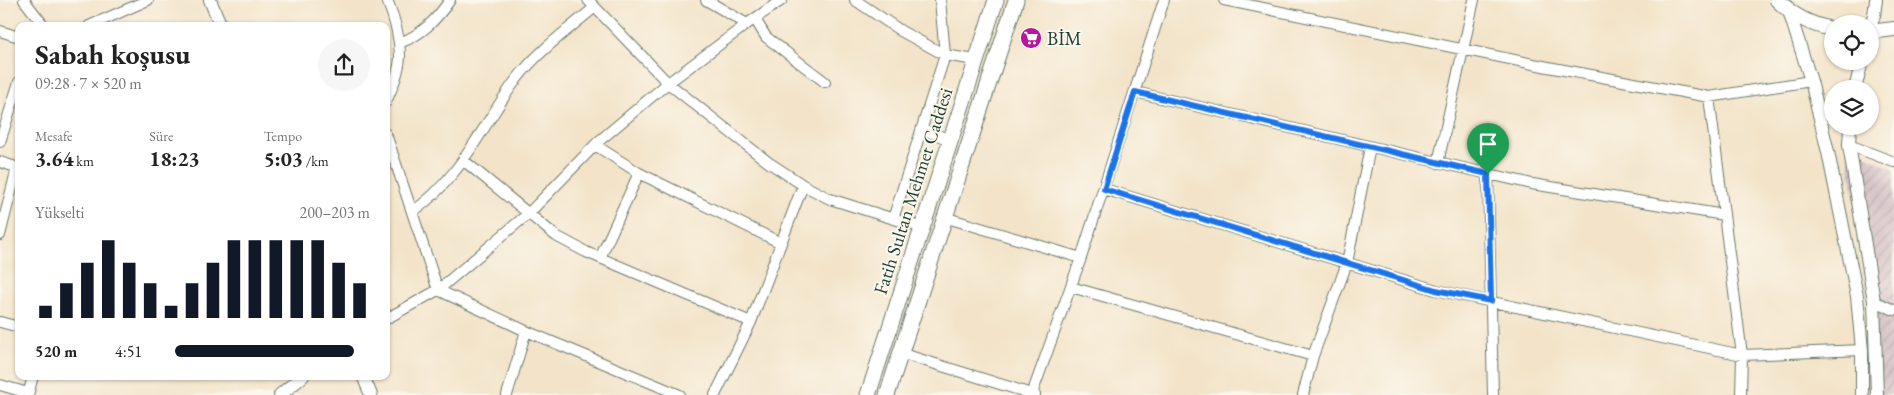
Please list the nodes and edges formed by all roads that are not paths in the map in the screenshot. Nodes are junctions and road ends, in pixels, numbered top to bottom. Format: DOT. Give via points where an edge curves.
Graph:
graph roads {
  1 [pos="24,0"];
  2 [pos="148,0"];
  3 [pos="210,0"];
  4 [pos="450,0"];
  5 [pos="706,0"];
  6 [pos="782,0"];
  7 [pos="855,0"];
  8 [pos="940,0"];
  9 [pos="996,0"];
  10 [pos="1016,0"];
  11 [pos="1164,0"];
  12 [pos="1224,0"];
  13 [pos="1474,0"];
  14 [pos="1876,0"];
  15 [pos="389,1"];
  16 [pos="1784,3"];
  17 [pos="592,4"];
  18 [pos="1874,15"];
  19 [pos="41,22"];
  20 [pos="98,22"];
  21 [pos="219,22"];
  22 [pos="751,22"];
  23 [pos="1824,27"];
  24 [pos="1894,29"];
  25 [pos="0,31"];
  26 [pos="1879,31"];
  27 [pos="15,36"];
  28 [pos="399,43"];
  29 [pos="1463,49"];
  30 [pos="945,55"];
  31 [pos="975,60"];
  32 [pos="1811,81"];
  33 [pos="668,82"];
  34 [pos="825,82"];
  35 [pos="390,91"];
  36 [pos="1135,92"];
  37 [pos="15,95"];
  38 [pos="1709,97"];
  39 [pos="922,129"];
  40 [pos="1850,135"];
  41 [pos="950,140"];
  42 [pos="0,142"];
  43 [pos="595,145"];
  44 [pos="1849,145"];
  45 [pos="390,146"];
  46 [pos="1370,147"];
  47 [pos="463,160"];
  48 [pos="0,162"];
  49 [pos="1894,162"];
  50 [pos="1438,163"];
  51 [pos="15,167"];
  52 [pos="639,172"];
  53 [pos="1488,174"];
  54 [pos="15,179"];
  55 [pos="803,185"];
  56 [pos="1104,189"];
  57 [pos="412,212"];
  58 [pos="529,213"];
  59 [pos="1724,215"];
  60 [pos="944,217"];
  61 [pos="893,219"];
  62 [pos="923,228"];
  63 [pos="0,235"];
  64 [pos="781,243"];
  65 [pos="600,258"];
  66 [pos="1081,258"];
  67 [pos="1347,263"];
  68 [pos="1071,287"];
  69 [pos="438,290"];
  70 [pos="1491,301"];
  71 [pos="1874,301"];
  72 [pos="1894,310"];
  73 [pos="390,317"];
  74 [pos="0,322"];
  75 [pos="751,322"];
  76 [pos="15,326"];
  77 [pos="526,331"];
  78 [pos="1862,350"];
  79 [pos="900,353"];
  80 [pos="1742,355"];
  81 [pos="1313,356"];
  82 [pos="32,380"];
  83 [pos="298,380"];
  84 [pos="365,380"];
  85 [pos="0,385"];
  86 [pos="1880,393"];
  87 [pos="28,394"];
  88 [pos="280,395"];
  89 [pos="372,395"];
  90 [pos="507,395"];
  91 [pos="680,395"];
  92 [pos="715,395"];
  93 [pos="868,395"];
  94 [pos="887,395"];
  95 [pos="1033,395"];
  96 [pos="1303,395"];
  97 [pos="1492,395"];
  98 [pos="1741,395"];
  99 [pos="1862,395"];
  1 -- 19 [label="street"];
  2 -- 20 [label="street"];
  3 -- 21 [label="street"];
  4 -- 28 [label="street" via="426,28"];
  5 -- 22 [label="street"];
  6 -- 22 [label="street"];
  7 -- 30 [label="street"];
  8 -- 30 [label="street"];
  9 -- 31 [label="main road, Fatih Sultan Mehmet Caddesi"];
  10 -- 60 [label="main road"];
  11 -- 36 [label="street"];
  12 -- 29 [label="street"];
  13 -- 29 [label="street"];
  14 -- 18 [label="street"];
  15 -- 28 [label="street"];
  16 -- 23 [label="main road" via="1804,21"];
  16 -- 32 [label="street"];
  17 -- 33 [label="street"];
  17 -- 47 [label="street" via="524,70"];
  22 -- 33 [label="street"];
  22 -- 34 [label="street"];
  24 -- 26 [label="main road"];
  25 -- 27 [label="street"];
  28 -- 35 [label="street" via="400,59"];
  29 -- 38 [label="street"];
  29 -- 50 [label="street"];
  30 -- 31 [label="street"];
  30 -- 39 [label="street"];
  31 -- 41 [label="main road, Fatih Sultan Mehmet Caddesi"];
  32 -- 38 [label="street"];
  32 -- 78 [label="street" via="1857,296"];
  33 -- 43 [label="street"];
  33 -- 55 [label="street" via="768,162"];
  36 -- 46 [label="street"];
  36 -- 56 [label="street"];
  37 -- 42 [label="street"];
  38 -- 59 [label="street"];
  39 -- 41 [label="street"];
  39 -- 61 [label="street"];
  40 -- 44 [label="street"];
  41 -- 62 [label="main road, Fatih Sultan Mehmet Caddesi"];
  43 -- 52 [label="street"];
  43 -- 58 [label="street"];
  44 -- 49 [label="street"];
  44 -- 71 [label="street"];
  45 -- 57 [label="street"];
  46 -- 50 [label="street"];
  46 -- 67 [label="street"];
  47 -- 57 [label="street" via="439,190"];
  47 -- 58 [label="street"];
  48 -- 51 [label="street"];
  50 -- 53 [label="street"];
  52 -- 64 [label="street"];
  52 -- 65 [label="street"];
  53 -- 59 [label="street"];
  53 -- 70 [label="street"];
  54 -- 63 [label="street"];
  55 -- 61 [label="street" via="830,199"];
  55 -- 64 [label="street"];
  56 -- 66 [label="street"];
  56 -- 67 [label="street"];
  57 -- 69 [label="street"];
  58 -- 65 [label="street" via="556,236"];
  58 -- 69 [label="street"];
  59 -- 80 [label="street"];
  60 -- 66 [label="street"];
  60 -- 79 [label="main road"];
  61 -- 62 [label="street"];
  62 -- 93 [label="main road, Fatih Sultan Mehmet Caddesi"];
  64 -- 75 [label="street"];
  65 -- 75 [label="street"];
  66 -- 68 [label="street"];
  67 -- 70 [label="street" via="1436,290"];
  67 -- 81 [label="street"];
  68 -- 81 [label="street"];
  68 -- 95 [label="street"];
  69 -- 73 [label="street"];
  69 -- 77 [label="street"];
  70 -- 80 [label="street"];
  70 -- 97 [label="street"];
  71 -- 72 [label="street"];
  71 -- 86 [label="street"];
  74 -- 76 [label="street"];
  75 -- 92 [label="street"];
  77 -- 90 [label="street"];
  77 -- 91 [label="street"];
  78 -- 80 [label="street"];
  78 -- 99 [label="street"];
  79 -- 94 [label="main road"];
  79 -- 95 [label="street"];
  80 -- 98 [label="street"];
  81 -- 96 [label="street"];
  82 -- 87 [label="street"];
  83 -- 88 [label="street"];
  84 -- 89 [label="street"];
  85 -- 87 [label="street"];
}
